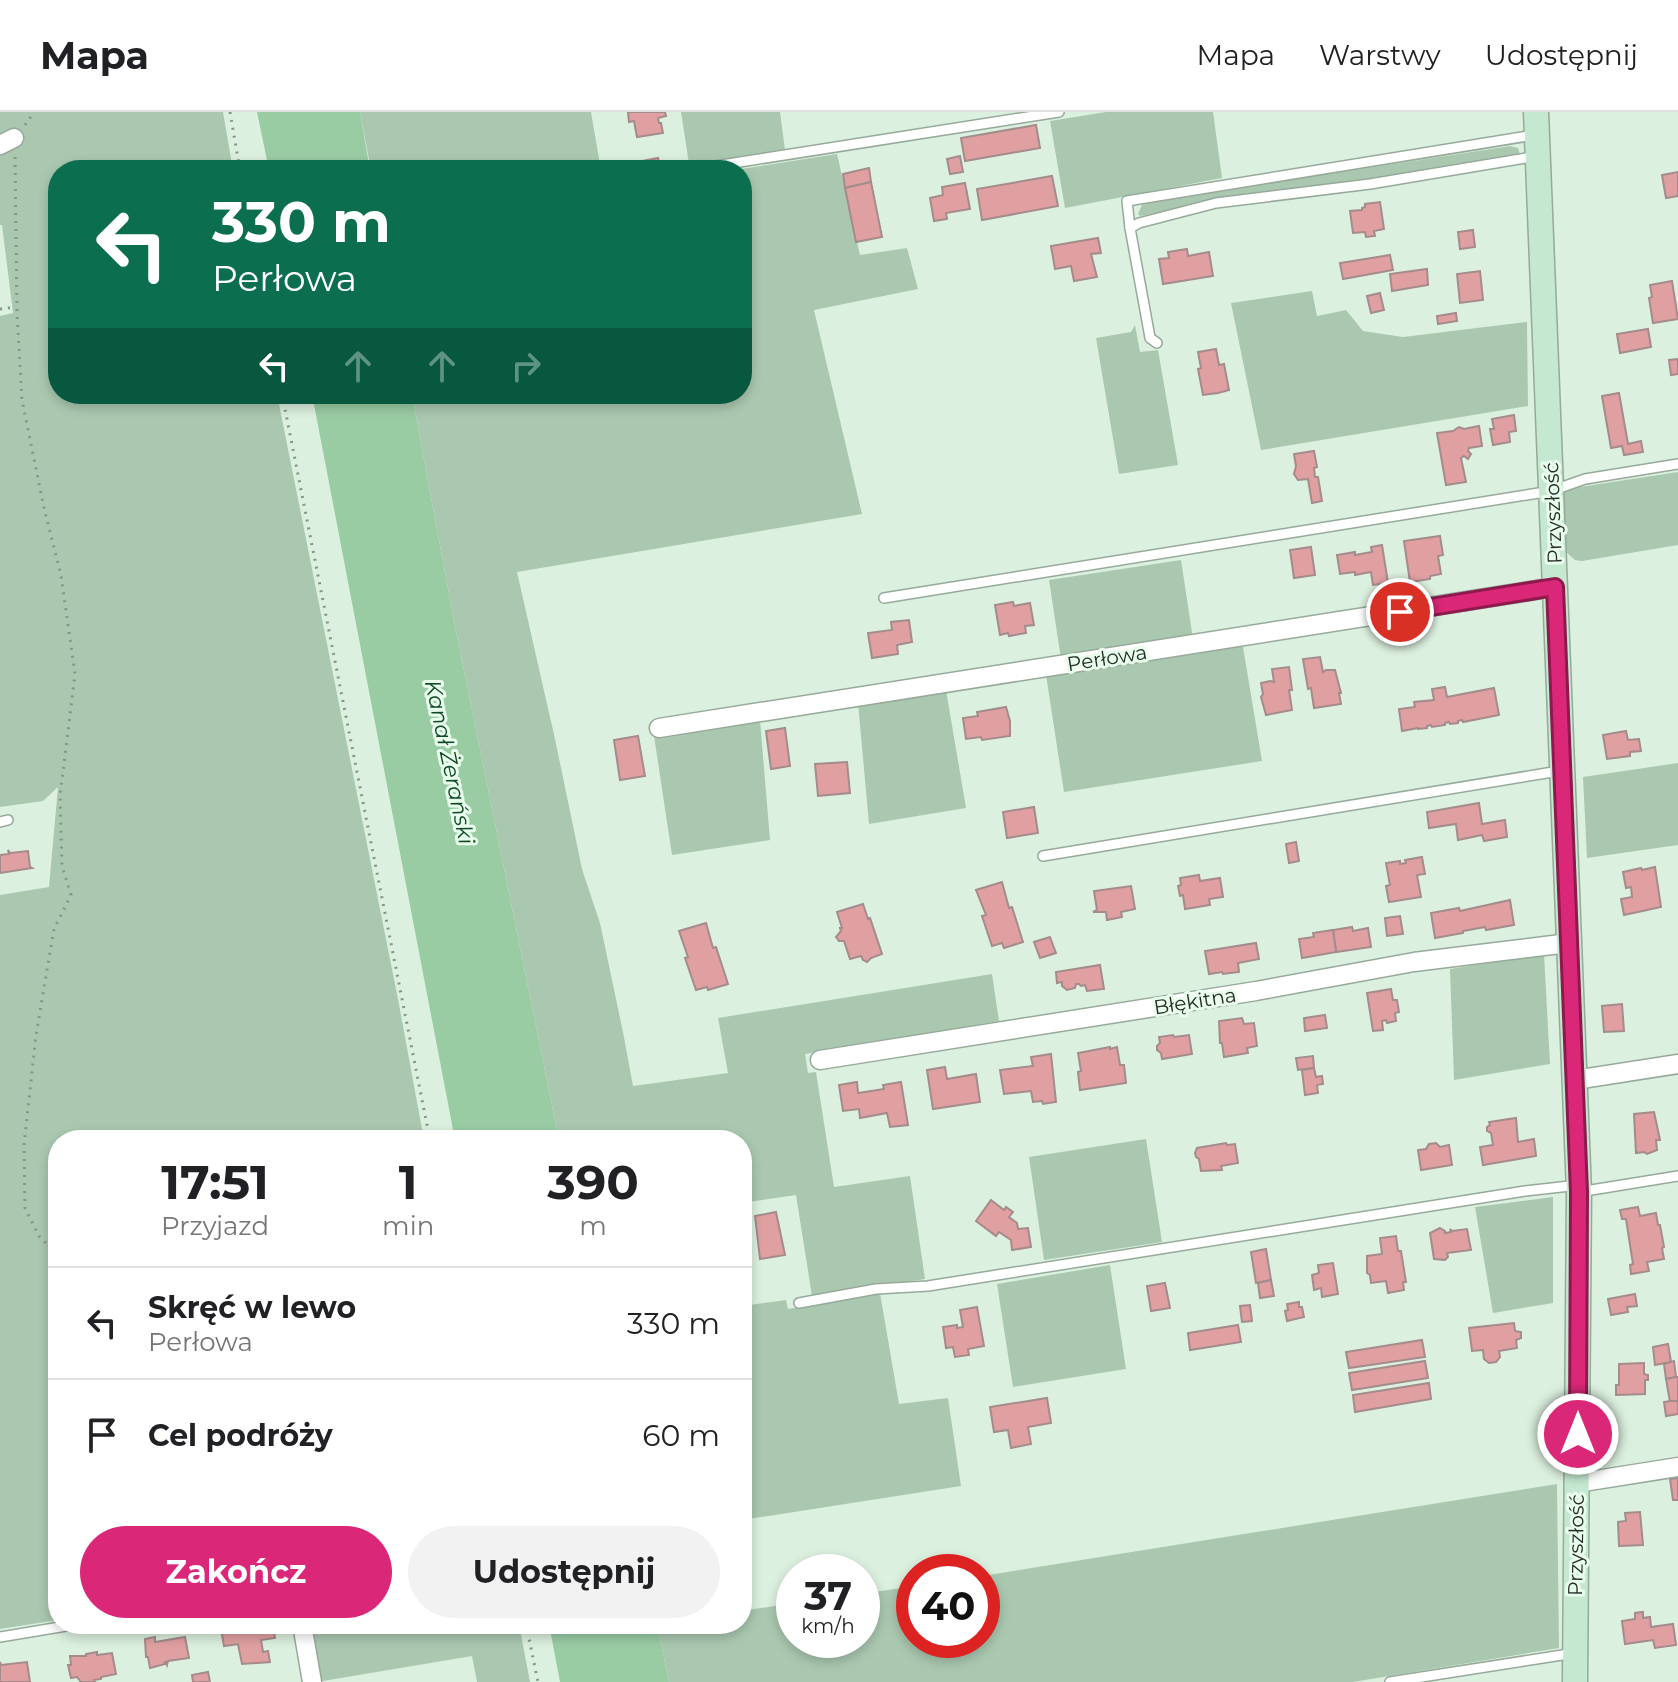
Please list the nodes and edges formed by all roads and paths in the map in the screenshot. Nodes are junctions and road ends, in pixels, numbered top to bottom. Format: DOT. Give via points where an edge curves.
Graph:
graph roads {
  1 [pos="34,112"];
  2 [pos="230,112"];
  3 [pos="1059,112"];
  4 [pos="1537,134"];
  5 [pos="7,142"];
  6 [pos="238,160"];
  7 [pos="752,160"];
  8 [pos="1130,228"];
  9 [pos="17,307"];
  10 [pos="0,309"];
  11 [pos="1157,343"];
  12 [pos="284,404"];
  13 [pos="1678,464"];
  14 [pos="1551,491"];
  15 [pos="1555,587"];
  16 [pos="884,598"];
  17 [pos="659,728"];
  18 [pos="1562,770"];
  19 [pos="1043,856"];
  20 [pos="1569,943"];
  21 [pos="820,1060"];
  22 [pos="1678,1064"];
  23 [pos="1575,1080"];
  24 [pos="428,1130"];
  25 [pos="1678,1176"];
  26 [pos="1579,1189"];
  27 [pos="48,1245"];
  28 [pos="799,1303"];
  29 [pos="1678,1467"];
  30 [pos="1577,1483"];
  31 [pos="48,1629"];
  32 [pos="304,1634"];
  33 [pos="528,1634"];
  34 [pos="0,1637"];
  35 [pos="1575,1653"];
  36 [pos="312,1682"];
  37 [pos="538,1682"];
  38 [pos="1390,1682"];
  39 [pos="1575,1682"];
  1 -- 5 [label="path"];
  2 -- 6 [label="path"];
  3 -- 7 [label="lane"];
  4 -- 8 [label="lane" via="1370,184 1216,203"];
  4 -- 8 [label="lane" via="1127,201"];
  4 -- 14 [label="street, Przyszłość"];
  5 -- 9 [label="path"];
  8 -- 11 [label="lane" via="1150,338"];
  9 -- 10 [label="path"];
  9 -- 27 [label="path" via="22,400 61,575 75,674 60,796 62,866 71,895 54,929 24,1145 25,1208"];
  12 -- 24 [label="path"];
  13 -- 14 [label="lane" via="1585,479"];
  14 -- 15 [label="street, Przyszłość"];
  14 -- 16 [label="lane"];
  15 -- 17 [label="street, Perłowa"];
  15 -- 18 [label="street, Przyszłość"];
  18 -- 19 [label="lane"];
  18 -- 20 [label="street, Przyszłość"];
  20 -- 21 [label="street, Błękitna" via="1414,962"];
  20 -- 23 [label="street, Przyszłość"];
  22 -- 23 [label="street"];
  23 -- 26 [label="street, Przyszłość"];
  25 -- 26 [label="lane"];
  26 -- 28 [label="lane" via="1509,1194"];
  26 -- 30 [label="street, Przyszłość"];
  29 -- 30 [label="street"];
  30 -- 35 [label="street, Przyszłość"];
  31 -- 34 [label="lane"];
  32 -- 36 [label="street"];
  33 -- 37 [label="path"];
  35 -- 38 [label="lane"];
  35 -- 39 [label="street, Przyszłość"];
}
